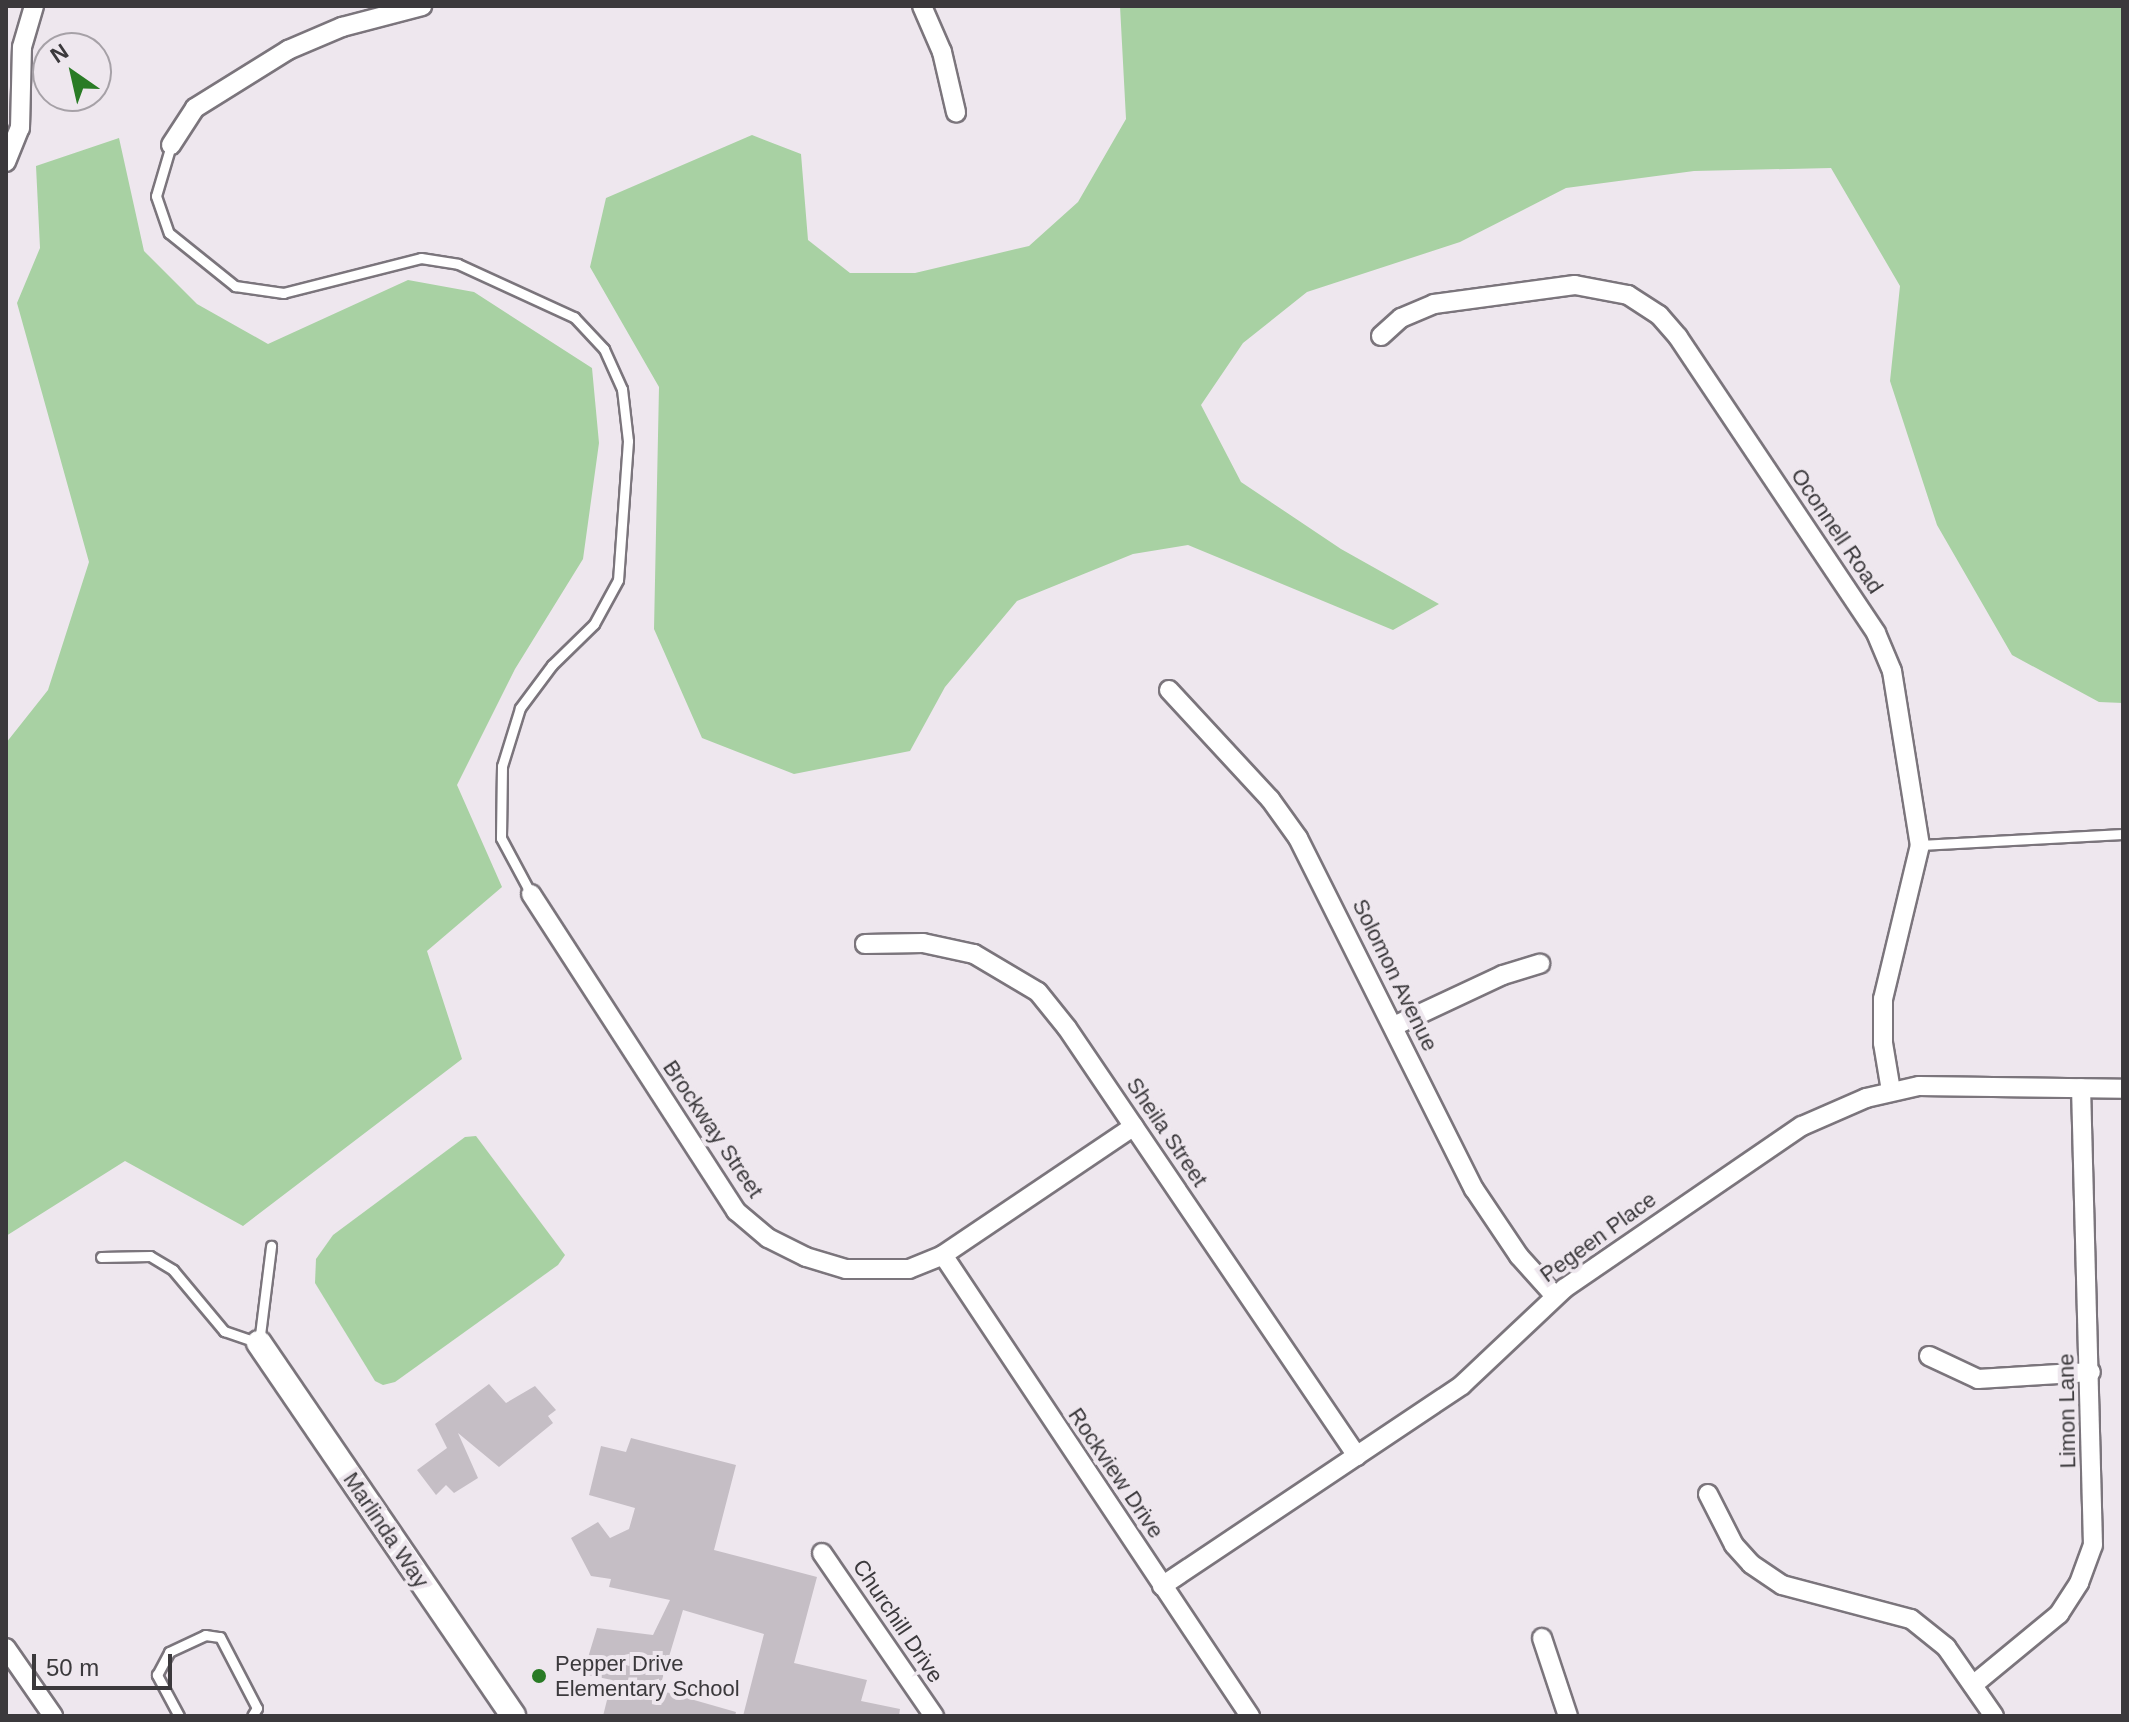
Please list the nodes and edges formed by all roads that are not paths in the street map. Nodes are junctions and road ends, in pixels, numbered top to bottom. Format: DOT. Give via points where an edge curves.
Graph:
graph roads {
  1 [pos="34,6"];
  2 [pos="422,6"];
  3 [pos="922,6"];
  4 [pos="956,112"];
  5 [pos="171,145"];
  6 [pos="6,162"];
  7 [pos="1381,336"];
  8 [pos="1169,690"];
  9 [pos="2123,834"];
  10 [pos="1920,845"];
  11 [pos="531,894"];
  12 [pos="865,944"];
  13 [pos="1540,964"];
  14 [pos="1394,1026"];
  15 [pos="2081,1088"];
  16 [pos="2123,1089"];
  17 [pos="1891,1091"];
  18 [pos="1134,1126"];
  19 [pos="271,1246"];
  20 [pos="943,1255"];
  21 [pos="101,1257"];
  22 [pos="1555,1296"];
  23 [pos="259,1343"];
  24 [pos="1929,1356"];
  25 [pos="2091,1372"];
  26 [pos="1357,1456"];
  27 [pos="1708,1494"];
  28 [pos="822,1553"];
  29 [pos="1162,1586"];
  30 [pos="1542,1638"];
  31 [pos="6,1648"];
  32 [pos="1973,1685"];
  33 [pos="53,1716"];
  34 [pos="179,1716"];
  35 [pos="252,1716"];
  36 [pos="513,1716"];
  37 [pos="934,1716"];
  38 [pos="1250,1716"];
  39 [pos="1568,1716"];
  40 [pos="1994,1716"];
  1 -- 6 [label="street" via="22,47 20,128"];
  2 -- 5 [label="street" via="342,27 276,57 195,108"];
  3 -- 4 [label="street" via="942,52"];
  5 -- 11 [label="lane" via="156,196 169,233 235,286 283,293 421,258 446,262 574,317 604,349 622,389 628,441 618,580 594,624 552,665 520,708 502,766 501,838"];
  7 -- 10 [label="street, Oconnell Road" via="1401,318 1434,304 1575,285 1615,290 1659,315 1881,640 1896,686"];
  8 -- 14 [label="street, Solomon Avenue" via="1291,827"];
  9 -- 10 [label="lane"];
  10 -- 17 [label="street, Oconnell Road" via="1883,999"];
  11 -- 20 [label="street, Brockway Street" via="736,1211 752,1226 796,1253 846,1269 909,1269"];
  12 -- 18 [label="street, Sheila Street" via="900,941 954,949 1013,973 1059,1016"];
  13 -- 14 [label="street" via="1512,971"];
  14 -- 22 [label="street, Solomon Avenue" via="1486,1209"];
  15 -- 16 [label="street, Pegeen Place"];
  15 -- 17 [label="street, Pegeen Place" via="1947,1084"];
  15 -- 25 [label="street, Limon Lane"];
  17 -- 22 [label="street, Pegeen Place" via="1784,1137"];
  18 -- 20 [label="street, Brockway Street"];
  18 -- 26 [label="street, Sheila Street"];
  19 -- 23 [label="lane"];
  20 -- 29 [label="street, Rockview Drive"];
  21 -- 23 [label="lane" via="150,1256 173,1270 224,1331"];
  22 -- 26 [label="street, Pegeen Place" via="1479,1372"];
  23 -- 36 [label="street, Marlinda Way"];
  24 -- 25 [label="street" via="1978,1379"];
  25 -- 32 [label="street, Limon Lane" via="2093,1545 2088,1564 2069,1601 2048,1626"];
  26 -- 29 [label="street, Pegeen Place"];
  27 -- 32 [label="street" via="1734,1545 1751,1564 1782,1585 1911,1619 1946,1647"];
  28 -- 37 [label="street, Churchill Drive"];
  29 -- 38 [label="street, Rockview Drive"];
  30 -- 39 [label="street"];
  31 -- 33 [label="street"];
  32 -- 40 [label="street"];
  34 -- 35 [label="lane" via="157,1675 169,1652 205,1635 220,1637 257,1708"];
}
